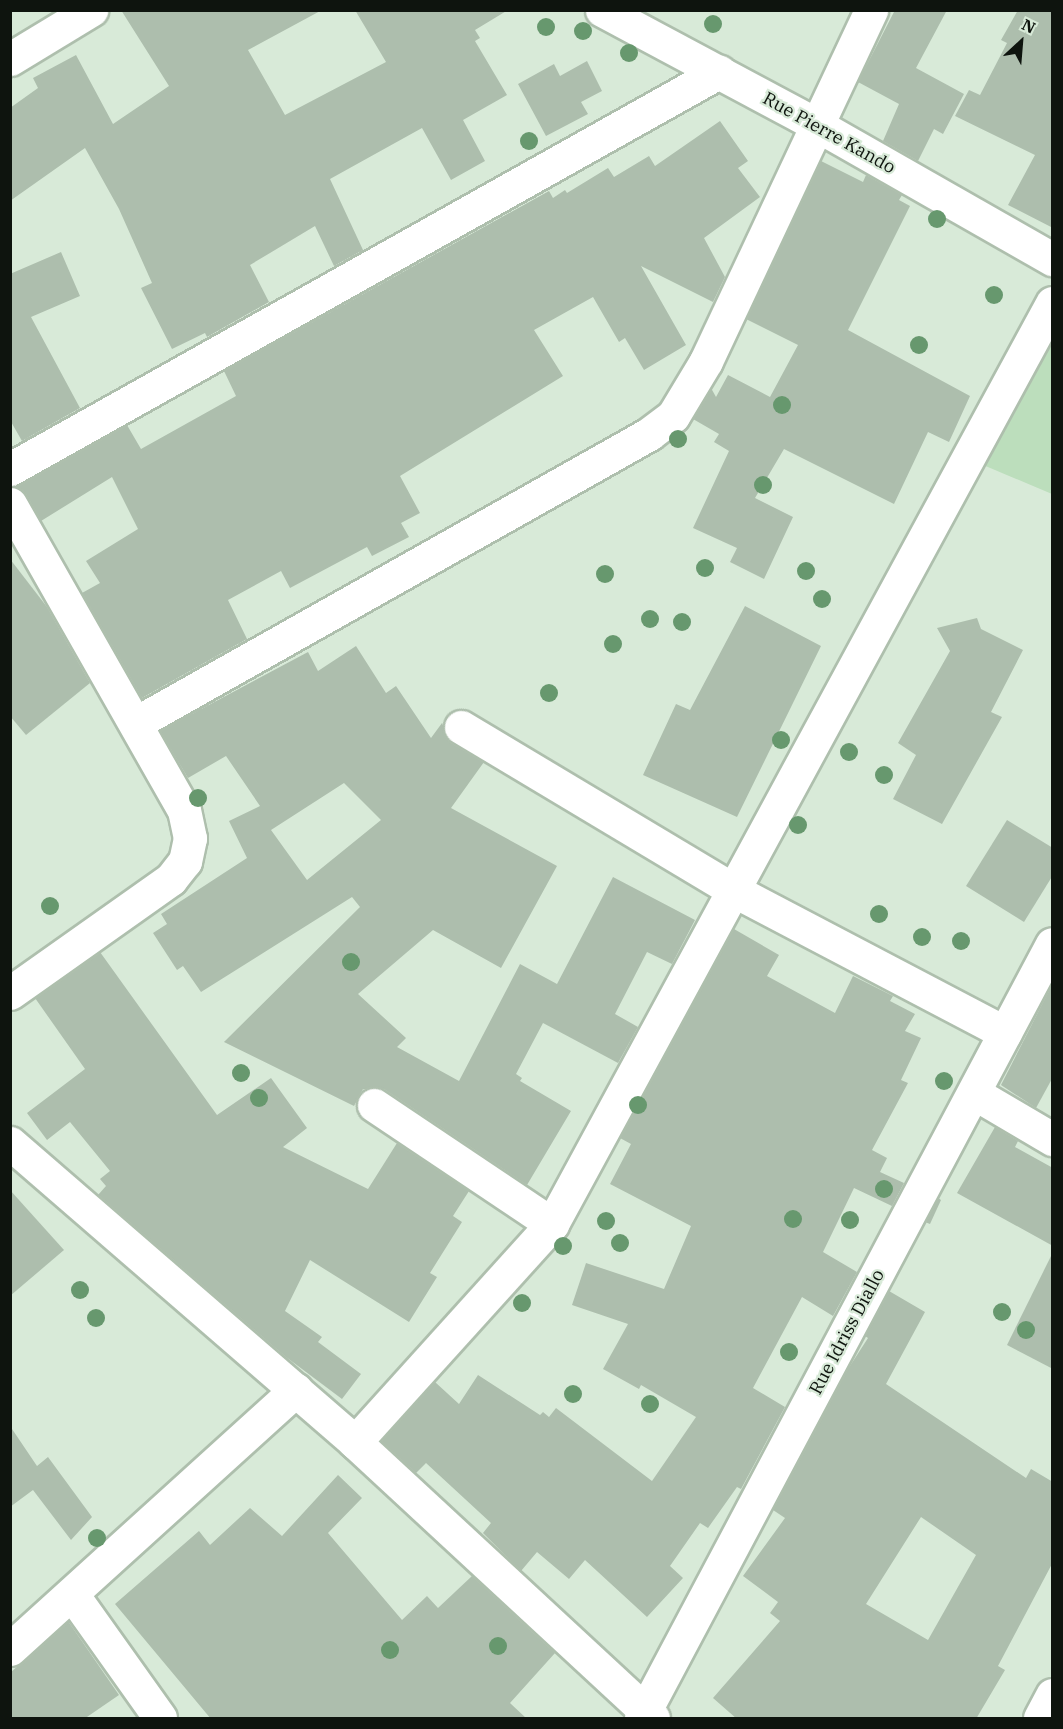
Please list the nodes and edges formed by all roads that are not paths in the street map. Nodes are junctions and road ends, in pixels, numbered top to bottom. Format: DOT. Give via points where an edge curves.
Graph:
graph roads {
  1 [pos="92,10"];
  2 [pos="602,10"];
  3 [pos="871,10"];
  4 [pos="10,59"];
  5 [pos="719,72"];
  6 [pos="817,124"];
  7 [pos="1053,259"];
  8 [pos="1053,303"];
  9 [pos="10,469"];
  10 [pos="10,504"];
  11 [pos="136,723"];
  12 [pos="461,727"];
  13 [pos="734,890"];
  14 [pos="1053,944"];
  15 [pos="10,993"];
  16 [pos="1005,1033"];
  17 [pos="974,1093"];
  18 [pos="374,1105"];
  19 [pos="1053,1139"];
  20 [pos="10,1143"];
  21 [pos="552,1224"];
  22 [pos="296,1390"];
  23 [pos="355,1442"];
  24 [pos="72,1593"];
  25 [pos="10,1649"];
  26 [pos="1053,1695"];
  27 [pos="647,1717"];
  28 [pos="160,1719"];
  29 [pos="1040,1719"];
  1 -- 4 [label="main road"];
  2 -- 5 [label="main road, Rue Pierre Kando"];
  3 -- 6 [label="main road"];
  5 -- 6 [label="main road, Rue Pierre Kando"];
  5 -- 9 [label="main road"];
  6 -- 7 [label="main road, Rue Pierre Kando"];
  6 -- 11 [label="main road" via="706,362 673,416 649,434"];
  8 -- 13 [label="main road"];
  10 -- 11 [label="main road"];
  11 -- 15 [label="main road" via="184,810 190,838 185,861 171,879"];
  12 -- 13 [label="main road"];
  13 -- 16 [label="main road"];
  13 -- 21 [label="main road"];
  14 -- 16 [label="main road, Rue Idriss Diallo"];
  16 -- 17 [label="main road, Rue Idriss Diallo"];
  17 -- 19 [label="main road"];
  17 -- 27 [label="main road, Rue Idriss Diallo"];
  18 -- 21 [label="main road"];
  20 -- 22 [label="main road"];
  21 -- 23 [label="main road"];
  22 -- 23 [label="main road"];
  22 -- 24 [label="main road"];
  23 -- 27 [label="main road"];
  24 -- 25 [label="main road"];
  24 -- 28 [label="main road"];
  26 -- 29 [label="main road"];
}
